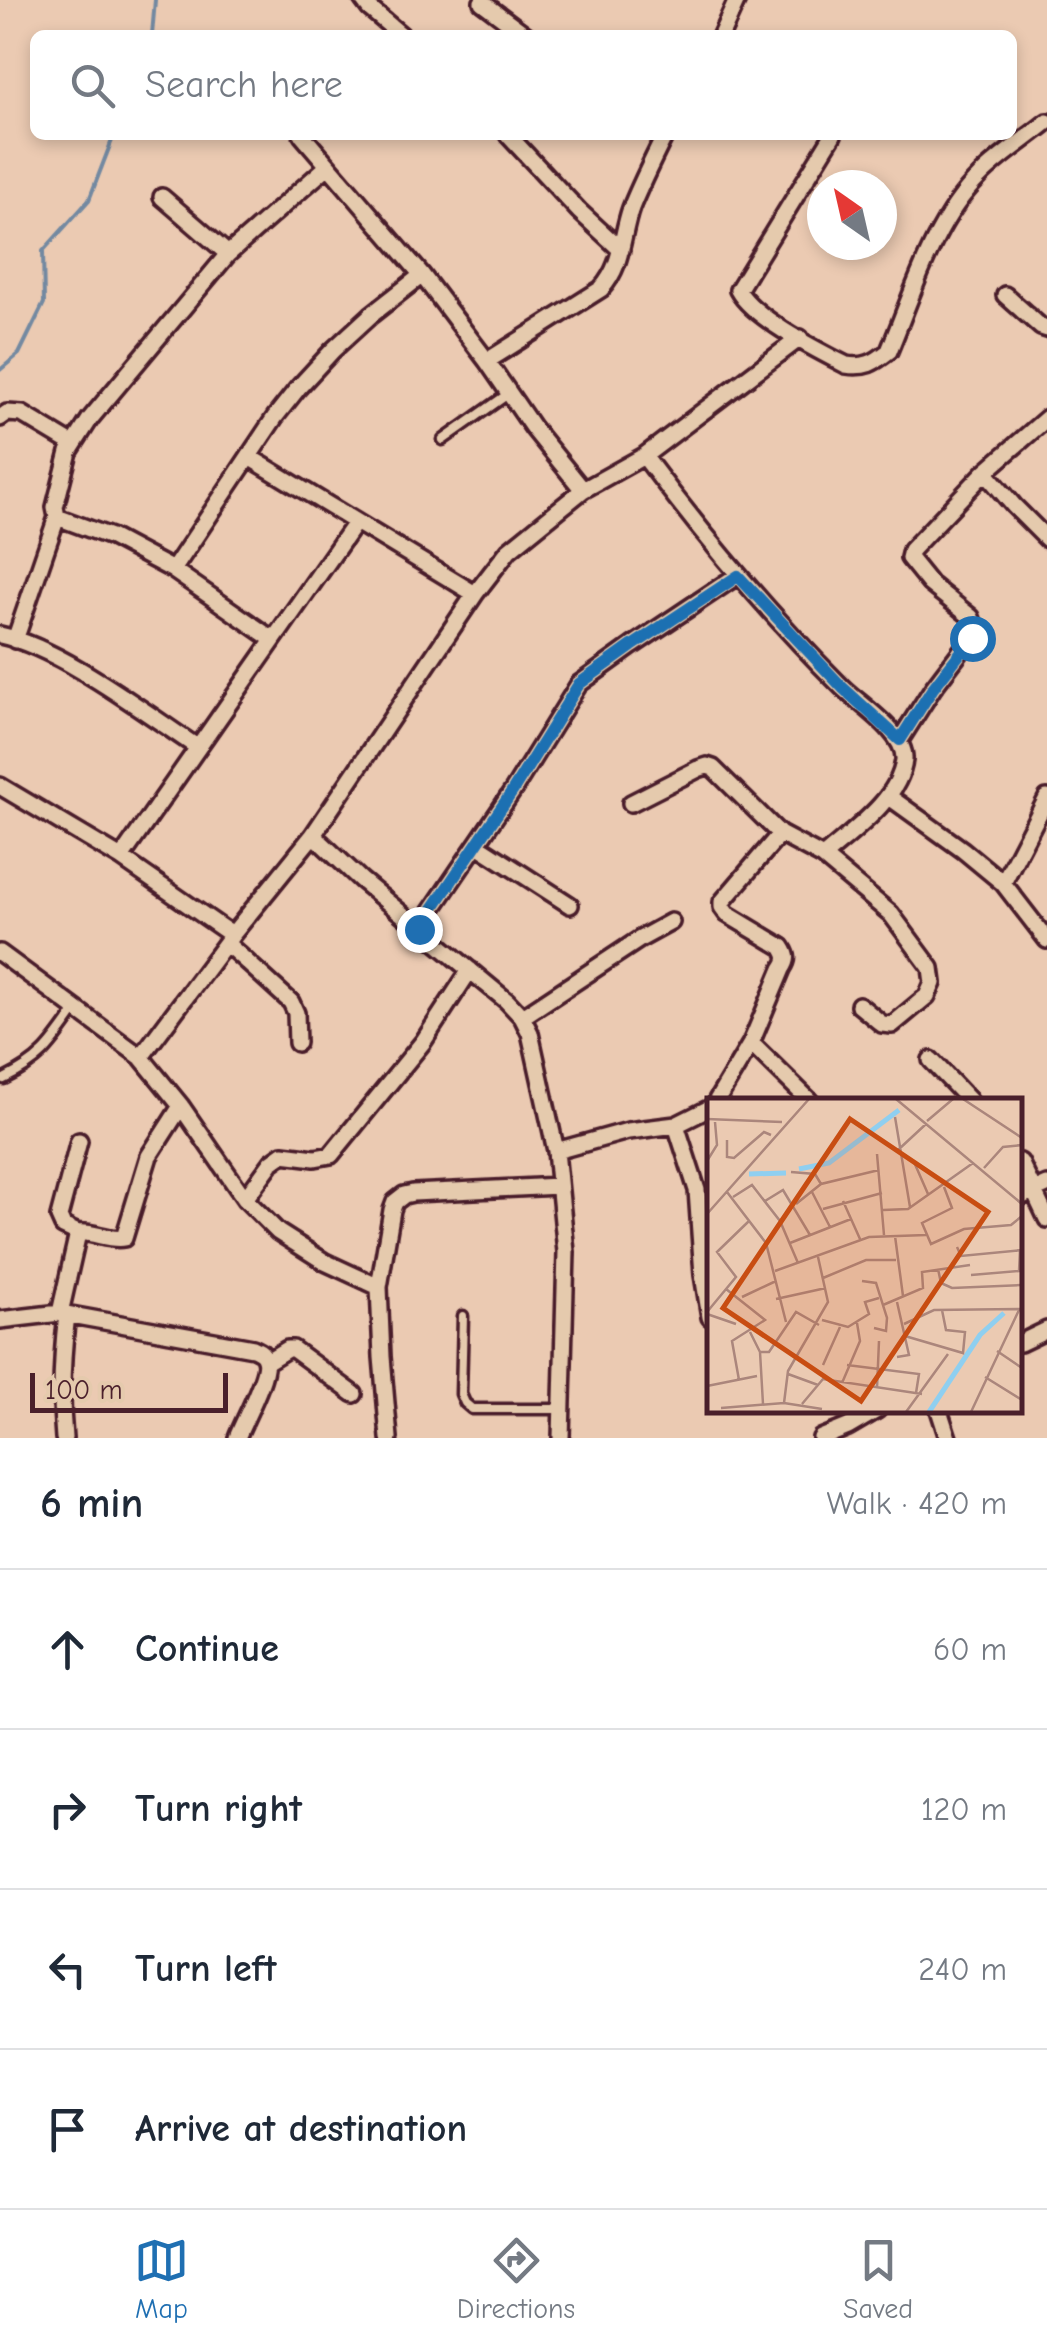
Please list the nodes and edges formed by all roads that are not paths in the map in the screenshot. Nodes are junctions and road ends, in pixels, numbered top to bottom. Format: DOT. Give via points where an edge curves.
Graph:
graph roads {
  1 [pos="364,0"];
  2 [pos="736,0"];
  3 [pos="482,2"];
  4 [pos="395,30"];
  5 [pos="519,30"];
  6 [pos="724,30"];
  7 [pos="1047,122"];
  8 [pos="306,140"];
  9 [pos="513,140"];
  10 [pos="662,140"];
  11 [pos="830,140"];
  12 [pos="328,166"];
  13 [pos="162,197"];
  14 [pos="621,250"];
  15 [pos="228,254"];
  16 [pos="422,275"];
  17 [pos="1005,295"];
  18 [pos="1047,329"];
  19 [pos="800,338"];
  20 [pos="487,361"];
  21 [pos="508,394"];
  22 [pos="0,418"];
  23 [pos="1047,418"];
  24 [pos="443,440"];
  25 [pos="72,444"];
  26 [pos="644,456"];
  27 [pos="249,457"];
  28 [pos="985,472"];
  29 [pos="584,490"];
  30 [pos="57,516"];
  31 [pos="355,523"];
  32 [pos="1047,539"];
  33 [pos="173,570"];
  34 [pos="738,576"];
  35 [pos="475,594"];
  36 [pos="7,637"];
  37 [pos="272,639"];
  38 [pos="900,740"];
  39 [pos="197,747"];
  40 [pos="0,786"];
  41 [pos="888,796"];
  42 [pos="1047,798"];
  43 [pos="631,803"];
  44 [pos="780,834"];
  45 [pos="313,835"];
  46 [pos="476,845"];
  47 [pos="823,857"];
  48 [pos="121,858"];
  49 [pos="1003,883"];
  50 [pos="570,905"];
  51 [pos="670,922"];
  52 [pos="419,929"];
  53 [pos="229,939"];
  54 [pos="1047,940"];
  55 [pos="0,952"];
  56 [pos="470,970"];
  57 [pos="859,1005"];
  58 [pos="76,1010"];
  59 [pos="522,1017"];
  60 [pos="298,1042"];
  61 [pos="751,1042"];
  62 [pos="141,1057"];
  63 [pos="932,1060"];
  64 [pos="4,1079"];
  65 [pos="718,1098"];
  66 [pos="807,1098"];
  67 [pos="967,1098"];
  68 [pos="181,1106"];
  69 [pos="707,1110"];
  70 [pos="676,1125"];
  71 [pos="79,1141"];
  72 [pos="556,1150"];
  73 [pos="1022,1166"];
  74 [pos="559,1186"];
  75 [pos="1033,1191"];
  76 [pos="246,1199"];
  77 [pos="1047,1218"];
  78 [pos="78,1234"];
  79 [pos="379,1286"];
  80 [pos="707,1299"];
  81 [pos="63,1313"];
  82 [pos="463,1316"];
  83 [pos="0,1320"];
  84 [pos="1047,1330"];
  85 [pos="1022,1342"];
  86 [pos="266,1362"];
  87 [pos="354,1394"];
  88 [pos="562,1409"];
  89 [pos="872,1413"];
  90 [pos="940,1413"];
  91 [pos="64,1438"];
  92 [pos="237,1438"];
  93 [pos="389,1438"];
  94 [pos="561,1438"];
  95 [pos="821,1438"];
  96 [pos="948,1438"];
  1 -- 4 [label="street"];
  2 -- 6 [label="street"];
  3 -- 5 [label="street"];
  7 -- 19 [label="street" via="960,198 933,244 889,351 875,362 846,366"];
  8 -- 12 [label="street"];
  9 -- 14 [label="street"];
  10 -- 14 [label="street"];
  11 -- 19 [label="street" via="738,290 748,306"];
  12 -- 15 [label="street"];
  12 -- 16 [label="street"];
  13 -- 15 [label="street"];
  14 -- 20 [label="street" via="601,288"];
  15 -- 25 [label="street"];
  16 -- 20 [label="street"];
  16 -- 27 [label="street" via="311,372"];
  17 -- 18 [label="street"];
  19 -- 26 [label="street"];
  20 -- 21 [label="street"];
  21 -- 24 [label="lane"];
  21 -- 29 [label="street"];
  22 -- 25 [label="street" via="22,414"];
  23 -- 28 [label="street"];
  25 -- 30 [label="street"];
  26 -- 29 [label="street"];
  26 -- 34 [label="street"];
  27 -- 31 [label="street"];
  27 -- 33 [label="street"];
  28 -- 32 [label="street"];
  28 -- 38 [label="street" via="911,550 912,564 971,617 974,628"];
  29 -- 35 [label="street" via="509,550"];
  30 -- 33 [label="street"];
  30 -- 36 [label="street"];
  31 -- 35 [label="street"];
  31 -- 37 [label="street"];
  33 -- 37 [label="street"];
  34 -- 38 [label="street"];
  34 -- 46 [label="street" via="579,684"];
  35 -- 45 [label="street"];
  36 -- 39 [label="street" via="84,674"];
  37 -- 39 [label="street"];
  38 -- 41 [label="street" via="904,758"];
  39 -- 48 [label="street"];
  40 -- 48 [label="street"];
  41 -- 47 [label="street"];
  41 -- 49 [label="street"];
  42 -- 49 [label="street"];
  43 -- 44 [label="street" via="707,766"];
  44 -- 47 [label="street"];
  44 -- 61 [label="street" via="722,902 727,914 787,954"];
  45 -- 52 [label="street"];
  45 -- 53 [label="street"];
  46 -- 50 [label="street"];
  46 -- 52 [label="street"];
  47 -- 57 [label="street" via="892,914 931,968 926,996 892,1026"];
  48 -- 53 [label="street"];
  49 -- 54 [label="street"];
  51 -- 59 [label="street"];
  52 -- 56 [label="street"];
  53 -- 60 [label="street" via="291,1002"];
  53 -- 62 [label="street"];
  55 -- 58 [label="street"];
  56 -- 59 [label="street"];
  56 -- 76 [label="street" via="423,1042 331,1155 283,1154"];
  58 -- 62 [label="street"];
  58 -- 64 [label="lane" via="44,1055"];
  59 -- 72 [label="street"];
  61 -- 65 [label="street"];
  61 -- 66 [label="street"];
  62 -- 68 [label="street"];
  63 -- 67 [label="street"];
  68 -- 76 [label="street"];
  68 -- 78 [label="street" via="149,1156 124,1238"];
  69 -- 70 [label="street"];
  70 -- 72 [label="street"];
  70 -- 80 [label="street" via="697,1190"];
  71 -- 78 [label="street" via="59,1217"];
  72 -- 74 [label="street"];
  73 -- 75 [label="street"];
  74 -- 79 [label="street" via="404,1195 392,1210"];
  74 -- 88 [label="street" via="566,1252"];
  75 -- 77 [label="street"];
  76 -- 79 [label="street" via="278,1232"];
  78 -- 81 [label="street"];
  79 -- 93 [label="street"];
  81 -- 83 [label="street"];
  81 -- 86 [label="street" via="253,1348"];
  81 -- 91 [label="street"];
  82 -- 88 [label="lane" via="460,1394 468,1408"];
  84 -- 85 [label="street"];
  86 -- 87 [label="street" via="293,1349"];
  86 -- 92 [label="street"];
  88 -- 94 [label="street"];
  89 -- 95 [label="street"];
  90 -- 96 [label="street"];
}
